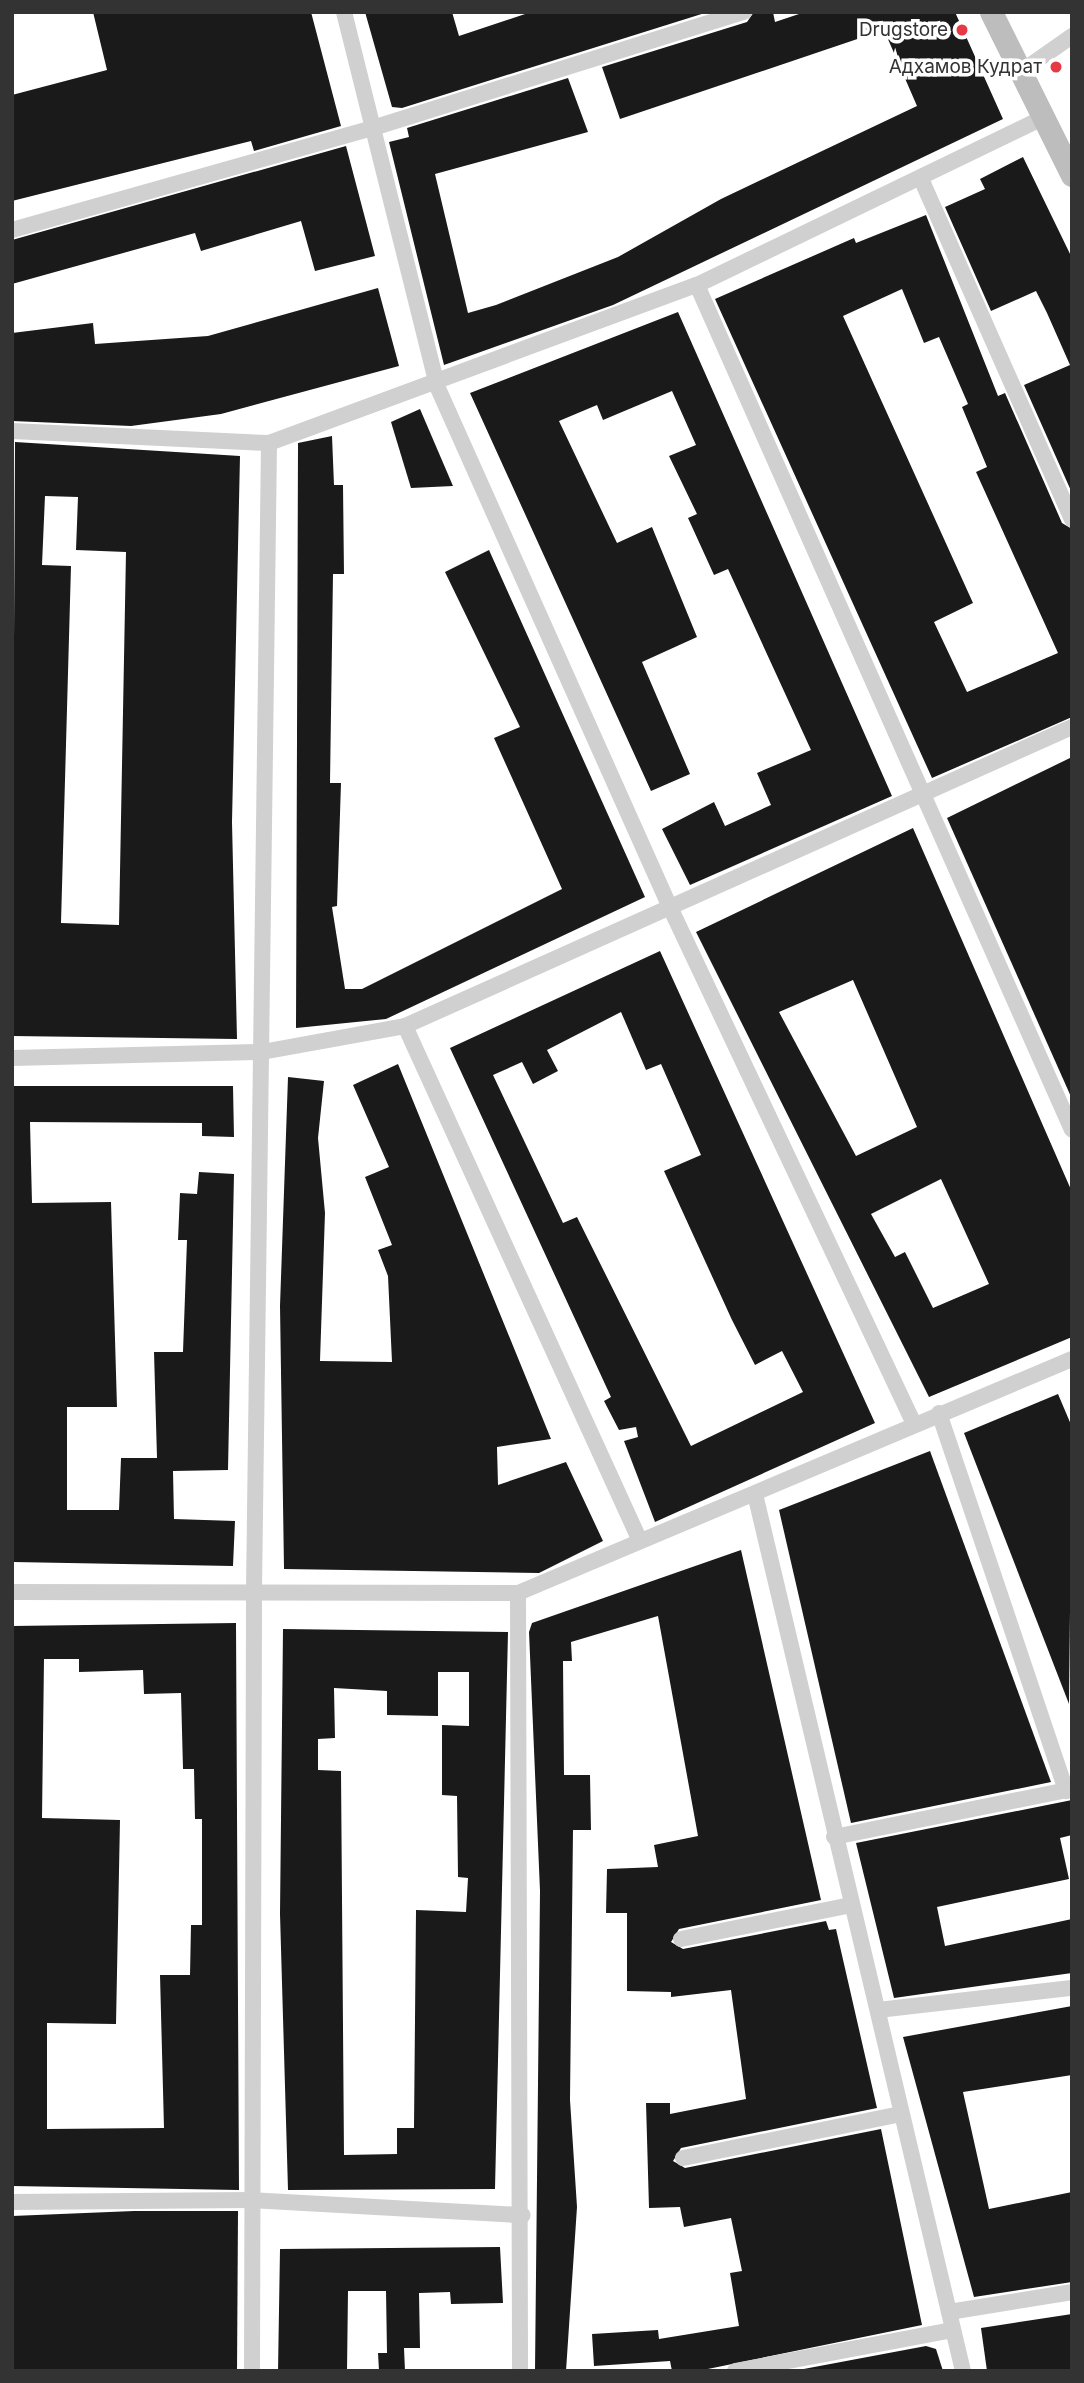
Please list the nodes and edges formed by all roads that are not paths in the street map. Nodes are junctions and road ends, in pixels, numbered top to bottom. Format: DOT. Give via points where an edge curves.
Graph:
graph roads {
  1 [pos="344,12"];
  2 [pos="744,12"];
  3 [pos="991,12"];
  4 [pos="1072,36"];
  5 [pos="1022,71"];
  6 [pos="1044,117"];
  7 [pos="376,127"];
  8 [pos="1072,175"];
  9 [pos="922,181"];
  10 [pos="12,230"];
  11 [pos="696,285"];
  12 [pos="437,386"];
  13 [pos="12,431"];
  14 [pos="269,443"];
  15 [pos="1072,520"];
  16 [pos="1072,727"];
  17 [pos="923,793"];
  18 [pos="668,903"];
  19 [pos="405,1026"];
  20 [pos="261,1052"];
  21 [pos="12,1058"];
  22 [pos="1072,1130"];
  23 [pos="1072,1359"];
  24 [pos="939,1413"];
  25 [pos="914,1424"];
  26 [pos="755,1494"];
  27 [pos="640,1541"];
  28 [pos="254,1590"];
  29 [pos="12,1592"];
  30 [pos="518,1593"];
  31 [pos="1069,1790"];
  32 [pos="834,1837"];
  33 [pos="851,1905"];
  34 [pos="681,1939"];
  35 [pos="1072,1988"];
  36 [pos="878,2010"];
  37 [pos="902,2114"];
  38 [pos="683,2158"];
  39 [pos="251,2200"];
  40 [pos="12,2202"];
  41 [pos="523,2216"];
  42 [pos="1072,2292"];
  43 [pos="949,2312"];
  44 [pos="953,2330"];
  45 [pos="252,2371"];
  46 [pos="520,2371"];
  47 [pos="735,2371"];
  48 [pos="963,2371"];
  1 -- 7 [label="street"];
  2 -- 7 [label="street"];
  3 -- 5 [label="main road"];
  4 -- 5 [label="street"];
  5 -- 6 [label="main road"];
  6 -- 8 [label="main road"];
  6 -- 9 [label="street"];
  7 -- 10 [label="street"];
  7 -- 12 [label="street"];
  9 -- 11 [label="street"];
  9 -- 15 [label="street"];
  11 -- 12 [label="street"];
  11 -- 17 [label="street"];
  12 -- 14 [label="street"];
  12 -- 18 [label="street"];
  13 -- 14 [label="street"];
  14 -- 20 [label="street"];
  16 -- 17 [label="street"];
  17 -- 18 [label="street"];
  17 -- 22 [label="street"];
  18 -- 19 [label="street"];
  18 -- 25 [label="street"];
  19 -- 20 [label="street"];
  19 -- 27 [label="street"];
  20 -- 21 [label="street"];
  20 -- 28 [label="street"];
  23 -- 24 [label="street"];
  24 -- 25 [label="street"];
  24 -- 31 [label="street"];
  25 -- 26 [label="street"];
  26 -- 27 [label="street"];
  26 -- 32 [label="street"];
  27 -- 30 [label="street"];
  28 -- 29 [label="street"];
  28 -- 30 [label="street"];
  28 -- 39 [label="street"];
  30 -- 41 [label="street"];
  31 -- 32 [label="street"];
  32 -- 33 [label="street"];
  33 -- 34 [label="street"];
  33 -- 36 [label="street"];
  35 -- 36 [label="street"];
  36 -- 37 [label="street"];
  37 -- 38 [label="street"];
  37 -- 43 [label="street"];
  39 -- 40 [label="street"];
  39 -- 41 [label="street"];
  39 -- 45 [label="street"];
  41 -- 46 [label="street"];
  42 -- 43 [label="street"];
  43 -- 44 [label="street"];
  44 -- 47 [label="street"];
  44 -- 48 [label="street"];
}
